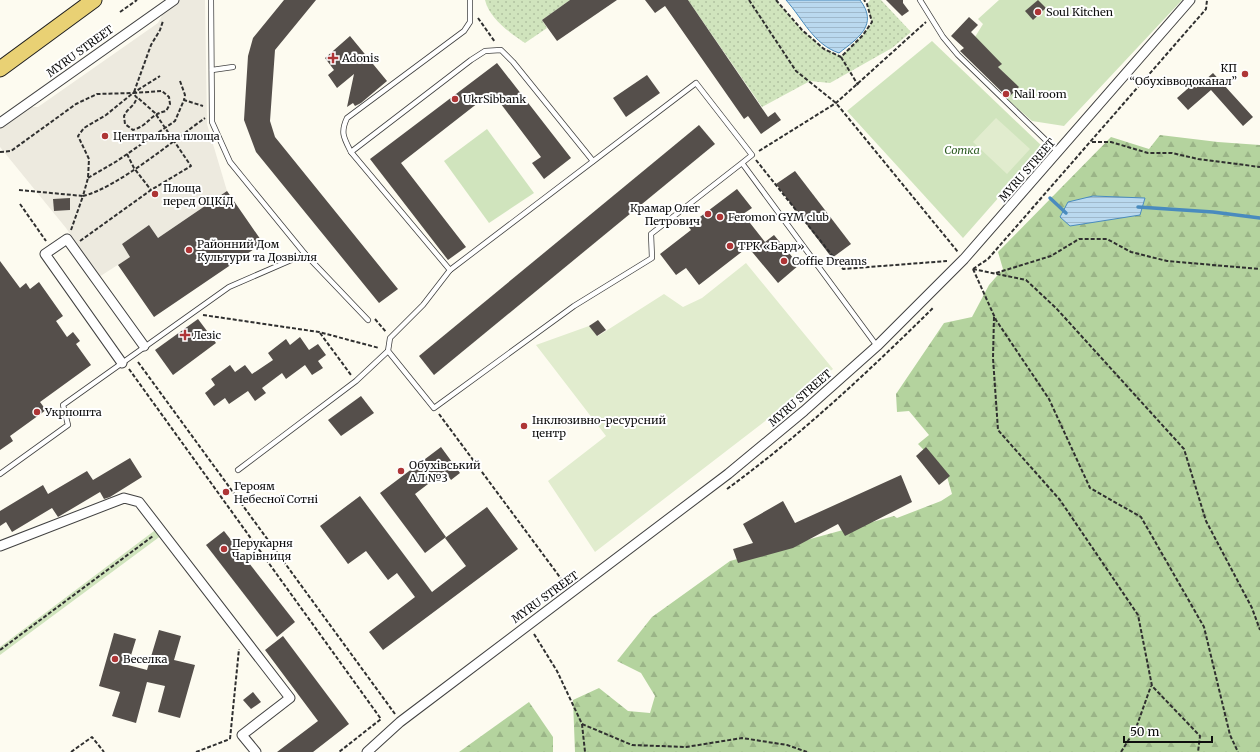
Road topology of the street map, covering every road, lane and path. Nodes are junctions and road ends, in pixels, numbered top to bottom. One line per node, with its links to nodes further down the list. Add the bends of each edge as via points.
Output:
1 (137, 0): 12 (path)
2 (211, 0): 19 (lane)
3 (470, 0): 33 (lane, via 470,22 464,31 347,118 342,128)
4 (749, 0): 25 (path, via 796,71)
5 (776, 0): 16 (path, via 802,30 824,49)
6 (864, 0): 16 (path, via 872,22 863,36)
7 (920, 0): 13 (lane)
8 (1190, 0): 34 (street, MYRU STREET)
9 (1207, 0): 31 (path, via 1206,9)
10 (92, 1): 18 (main road)
11 (171, 2): 23 (path); 28 (street, MYRU STREET)
12 (120, 12)
13 (931, 17): 22 (path); 34 (lane, via 958,56)
14 (479, 19): 15 (path)
15 (501, 50): 33 (lane, via 485,51 471,60); 37 (lane)
16 (841, 56): 22 (path)
17 (233, 67): 19 (lane)
18 (0, 69)
19 (212, 70): 26 (lane)
20 (160, 76): 23 (path)
21 (180, 81): 24 (path, via 185,95)
22 (858, 85): 25 (path)
23 (133, 93): 27 (path); 27 (path, via 162,91 169,96 170,104 166,111); 27 (path, via 137,98 124,116 125,124 133,130 143,127); 32 (path, via 97,94 76,104 11,151); 41 (path, via 106,115 84,128 78,136 89,159)
24 (184, 100): 26 (path); 29 (path, via 175,121)
25 (836, 104): 36 (path); 49 (path)
26 (212, 108): 30 (path, via 206,117); 48 (lane, via 212,122 230,162)
27 (154, 113): 29 (path)
28 (0, 123)
29 (165, 128): 30 (path); 35 (path)
30 (174, 140): 40 (path); 43 (path, via 191,166)
31 (1091, 142): 39 (path, via 1111,142 1148,153 1172,153); 50 (path, via 988,259)
32 (0, 152)
33 (351, 152): 52 (lane)
34 (1058, 152): 49 (street, MYRU STREET)
35 (127, 154): 40 (path); 41 (path)
36 (752, 155): 37 (lane, via 696,83); 38 (lane); 49 (path, via 842,269)
37 (592, 160): 52 (lane)
38 (742, 163): 61 (lane); 66 (lane, via 652,234 652,258 574,306)
39 (1260, 167)
40 (134, 168): 43 (path); 44 (path, via 96,193)
41 (88, 178): 44 (path)
42 (19, 190): 44 (path)
43 (151, 190): 46 (path)
44 (83, 196): 46 (path)
45 (20, 204): 47 (path)
46 (70, 243): 47 (street); 60 (street)
47 (52, 250): 64 (street, via 45,254)
48 (305, 254): 54 (lane, via 229,287); 57 (lane)
49 (964, 259): 61 (street, MYRU STREET)
50 (973, 269): 53 (path); 55 (path)
51 (1260, 269): 53 (path, via 1166,261 1131,252 1107,239 1079,239 1052,256)
52 (450, 270): 62 (lane, via 423,305 390,338)
53 (995, 274): 73 (path, via 1026,280 1056,308 1184,449 1206,521 1252,608)
54 (192, 314): 59 (path); 60 (lane)
55 (994, 315): 76 (path, via 993,358 998,430 1060,500 1138,616); 91 (path, via 1048,399 1090,488 1141,517 1204,627 1230,735)
56 (375, 318): 58 (path)
57 (368, 320)
58 (380, 324)
59 (320, 332): 62 (path); 65 (path)
60 (144, 346): 63 (lane)
61 (877, 346): 71 (street, MYRU STREET, via 728,474)
62 (388, 351): 65 (lane); 66 (lane)
63 (133, 354): 64 (lane); 77 (path)
64 (123, 362): 68 (lane, via 63,405 68,425); 85 (path, via 382,719)
65 (356, 381): 67 (lane)
66 (434, 408): 71 (path)
67 (238, 470)
68 (0, 474)
69 (161, 530): 70 (street, via 140,502 124,498); 74 (street); 75 (path)
70 (0, 546)
71 (572, 593): 72 (street, MYRU STREET)
72 (527, 624): 77 (street, MYRU STREET); 78 (path, via 557,671)
73 (1260, 630)
74 (241, 634): 79 (street, via 290,698); 80 (path)
75 (0, 650)
76 (1152, 686): 89 (path, via 1136,728); 90 (path, via 1200,736)
77 (400, 722): 86 (street, MYRU STREET)
78 (582, 724): 87 (path); 88 (path, via 632,745 686,747 742,738 787,745)
79 (242, 735): 80 (path); 84 (street)
80 (230, 739): 83 (path)
81 (71, 752): 82 (path, via 92,737)
82 (104, 752)
83 (196, 752)
84 (256, 752)
85 (339, 752)
86 (367, 752)
87 (586, 752)
88 (807, 752)
89 (1121, 752)
90 (1198, 752)
91 (1238, 752)

